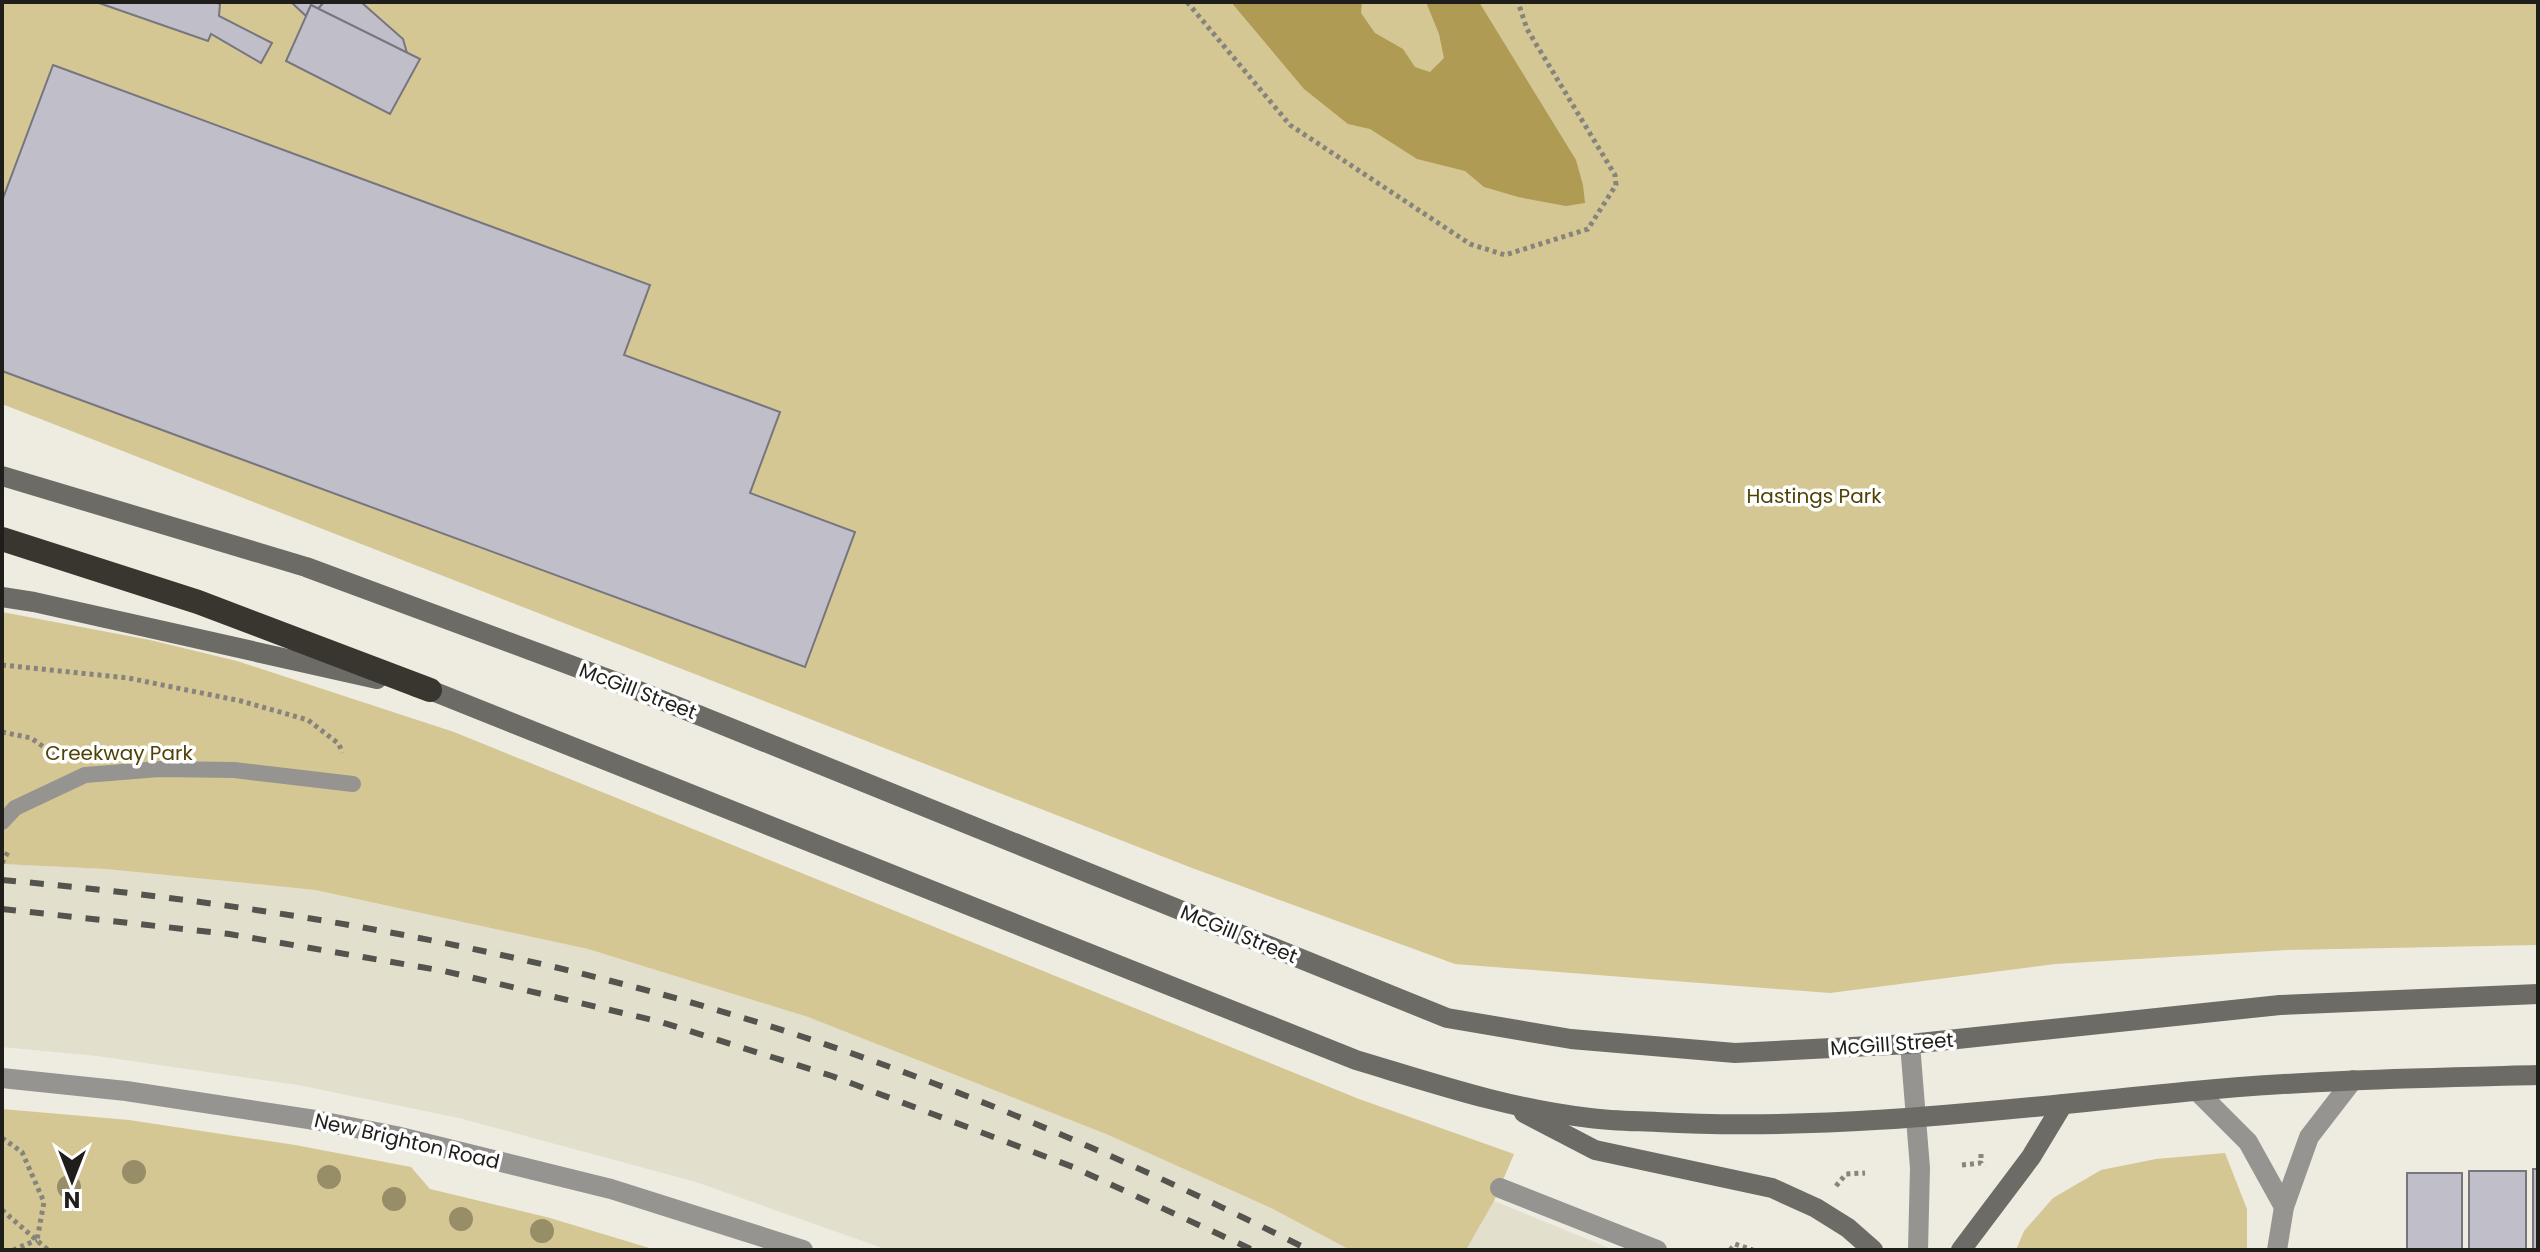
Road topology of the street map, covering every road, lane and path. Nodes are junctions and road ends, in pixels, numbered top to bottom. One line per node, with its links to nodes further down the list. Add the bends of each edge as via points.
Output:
1 (1187, 2): 2 (path, via 1290,125 1470,244 1505,255 1588,229 1616,185 1615,175 1527,29)
2 (1518, 2)
3 (2, 476): 11 (main road, McGill Street, via 306,567 624,685 1447,1018 1571,1039 1735,1053)
4 (2, 539): 7 (highway, via 198,602)
5 (2, 597): 7 (main road)
6 (2, 665): 8 (path, via 128,678 308,720 339,744)
7 (430, 690): 17 (main road, via 1356,1060)
8 (353, 784): 9 (lane, via 234,770 85,775 15,808)
9 (2, 822)
10 (2538, 994): 11 (main road, McGill Street, via 2280,1005)
11 (1910, 1044): 18 (street)
12 (2538, 1075): 14 (main road)
13 (2, 1078): 32 (street, New Brighton Road, via 126,1091 396,1136 611,1189)
14 (2353, 1080): 15 (main road); 27 (street, via 2309,1137)
15 (2197, 1091): 16 (main road); 27 (street, via 2248,1142)
16 (2063, 1104): 18 (main road); 38 (main road, via 2031,1157)
17 (1509, 1106): 18 (main road, via 1691,1124); 36 (main road, via 1595,1150 1772,1188 1827,1215)
18 (1916, 1118): 37 (street)
19 (2, 1138): 29 (path, via 22,1152 44,1202)
20 (1981, 1154): 21 (path)
21 (1981, 1163): 22 (path); 23 (path)
22 (1962, 1165)
23 (1989, 1168)
24 (1865, 1173): 26 (path, via 1846,1174)
25 (1500, 1188): 33 (street)
26 (1831, 1192)
27 (2284, 1207): 39 (street)
28 (2, 1210): 29 (path)
29 (37, 1240): 30 (path); 31 (path)
30 (13, 1250)
31 (48, 1250)
32 (803, 1250)
33 (1657, 1250)
34 (1730, 1250): 35 (path, via 1735,1244)
35 (1753, 1250)
36 (1873, 1250)
37 (1918, 1250)
38 (1961, 1250)
39 (2277, 1250)

